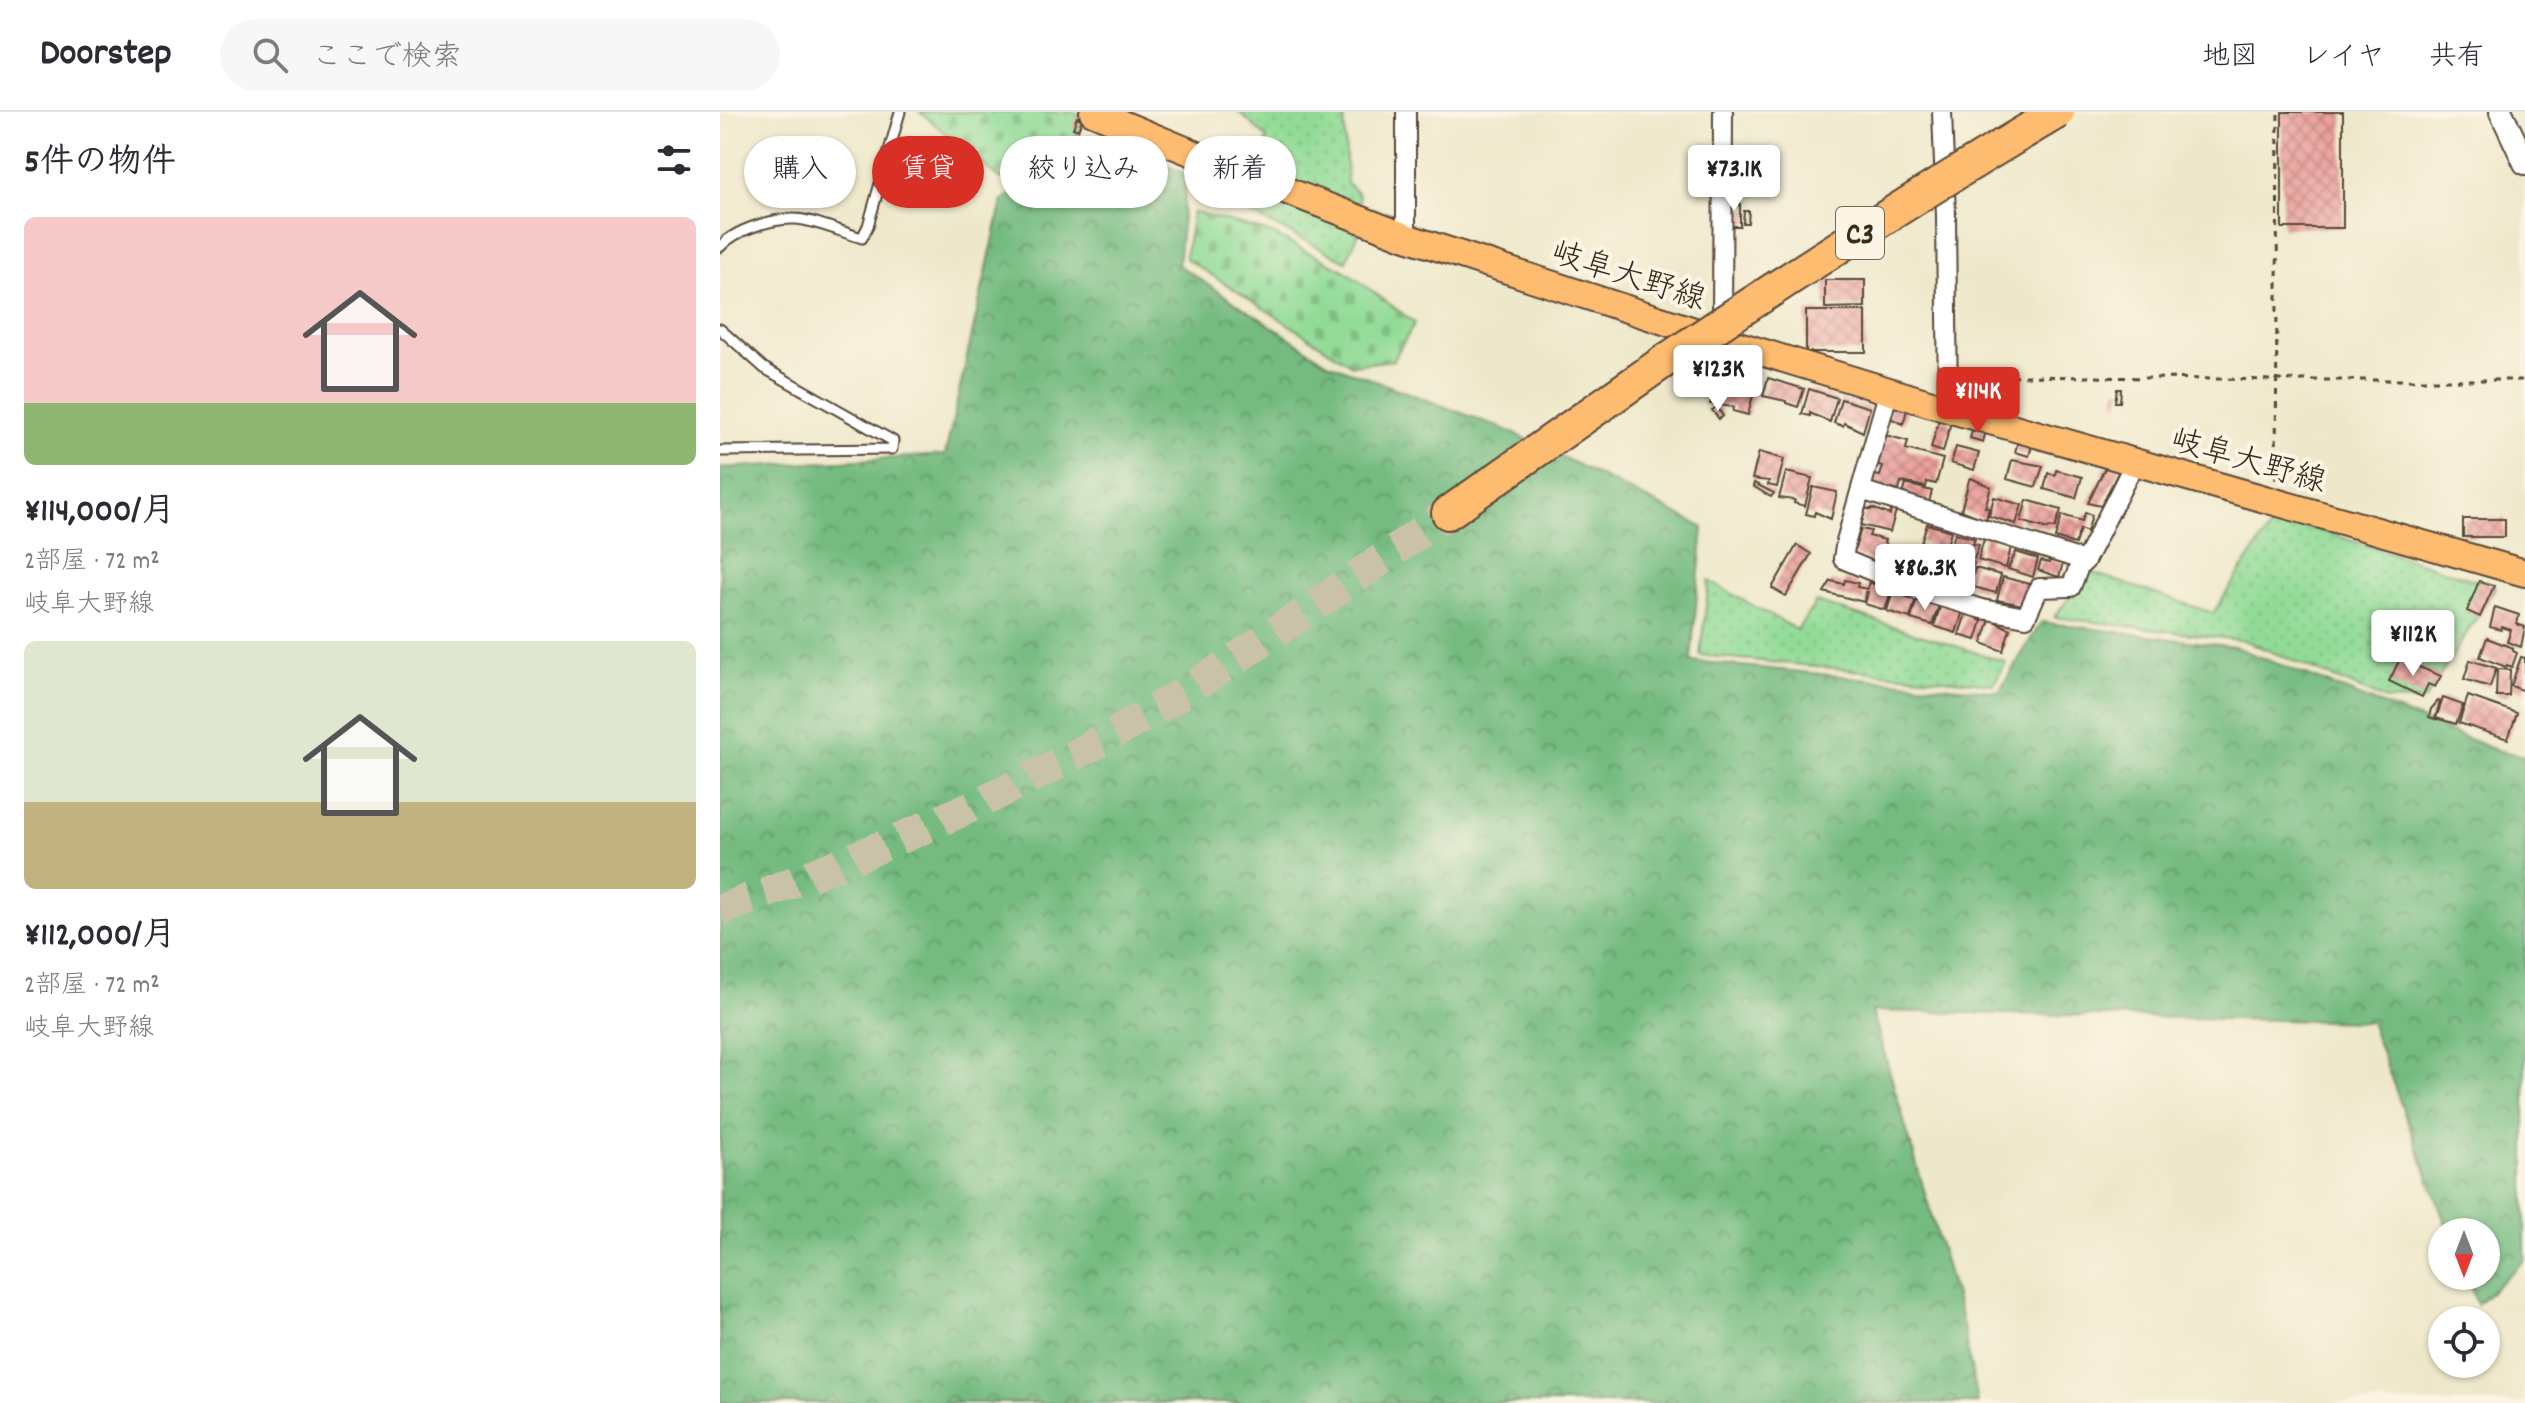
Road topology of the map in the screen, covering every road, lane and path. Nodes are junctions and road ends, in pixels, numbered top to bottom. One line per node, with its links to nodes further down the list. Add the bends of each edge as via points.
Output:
1 (900, 112): 11 (lane, via 862,238 796,219 760,224)
2 (1093, 112): 10 (main road, 岐阜大野線)
3 (1406, 112): 10 (street)
4 (1723, 112): 13 (street)
5 (1942, 112): 14 (street)
6 (2058, 112): 23 (highway, C3, bridge, via 1666,360)
7 (2278, 112): 15 (path)
8 (2501, 112): 9 (street)
9 (2525, 163)
10 (1406, 237): 13 (main road, 岐阜大野線)
11 (720, 247)
12 (720, 329): 19 (lane, via 764,368 893,441 892,449)
13 (1722, 340): 17 (main road, 岐阜大野線)
14 (1949, 375): 15 (path); 18 (street)
15 (2277, 380): 16 (path); 22 (path)
16 (2525, 380)
17 (1889, 390): 18 (main road, 岐阜大野線); 21 (street)
18 (1948, 409): 20 (main road, 岐阜大野線)
19 (720, 451)
20 (2135, 462): 22 (main road, 岐阜大野線); 24 (street)
21 (1861, 490): 24 (street); 24 (street, via 1843,559 1917,590 2026,617 2039,588 2071,587)
22 (2276, 502): 25 (main road, 岐阜大野線)
23 (1448, 513)
24 (2085, 561)
25 (2525, 573)

